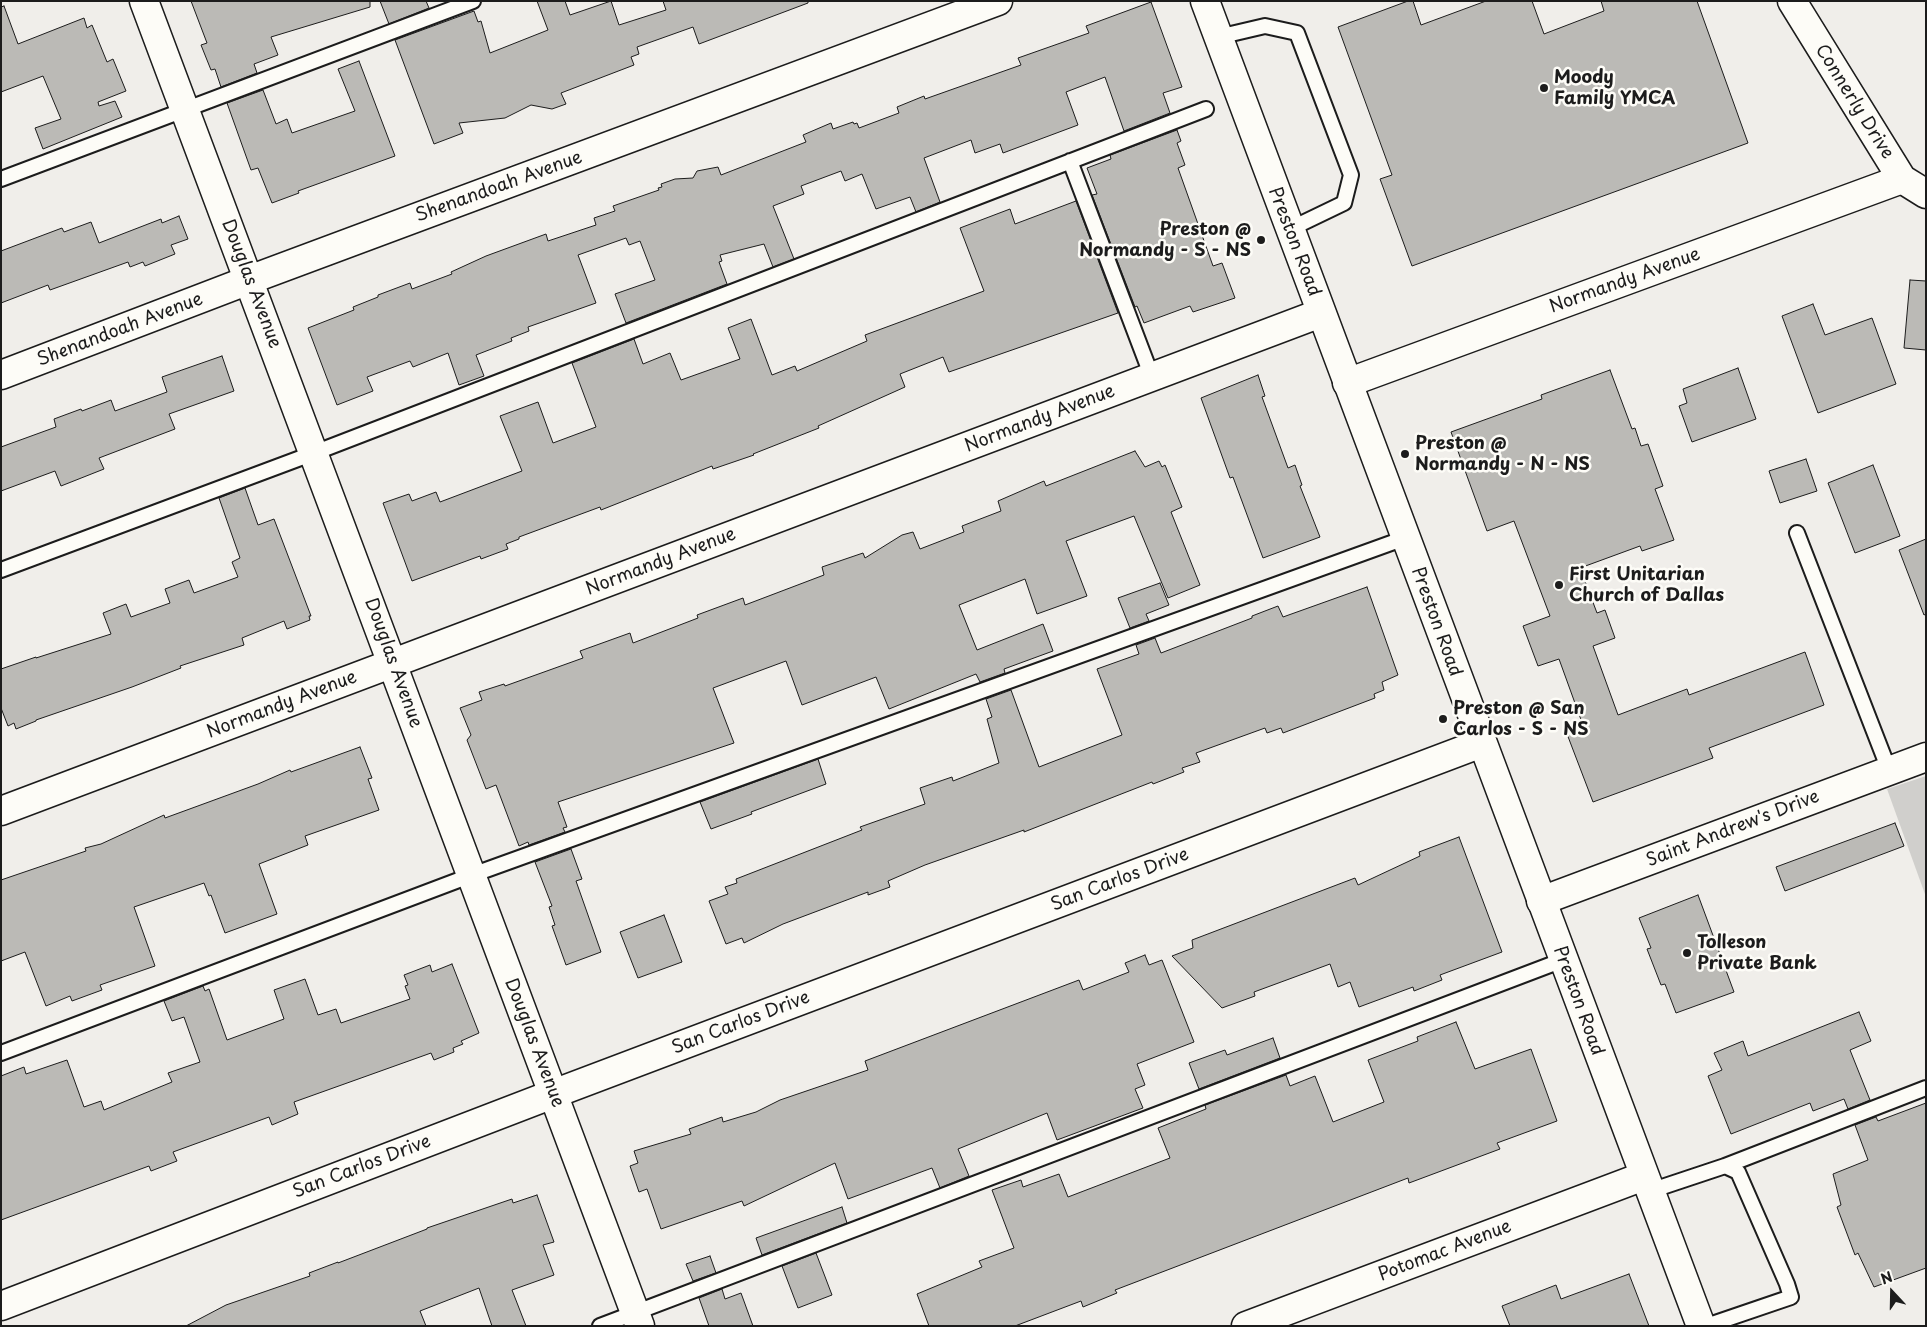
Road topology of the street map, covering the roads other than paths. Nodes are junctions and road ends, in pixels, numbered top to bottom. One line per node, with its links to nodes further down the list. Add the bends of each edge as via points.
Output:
1 (144, 1): 7 (street, Douglas Avenue)
2 (473, 1): 7 (lane)
3 (998, 1): 14 (street, Shenandoah Avenue)
4 (1204, 1): 6 (street, Preston Road)
5 (1792, 1): 11 (street, Connerly Drive)
6 (1218, 37): 13 (street, Preston Road); 13 (lane, via 1265,26 1297,33 1351,175 1344,203)
7 (185, 108): 10 (lane); 14 (street, Douglas Avenue)
8 (1206, 109): 9 (lane)
9 (1070, 161): 17 (lane); 19 (lane)
10 (1, 179)
11 (1902, 179): 12 (street, Connerly Drive); 18 (street, Normandy Avenue)
12 (1926, 194)
13 (1290, 229): 15 (street, Preston Road)
14 (249, 280): 16 (street, Shenandoah Avenue); 19 (street, Douglas Avenue)
15 (1321, 313): 17 (street, Normandy Avenue); 18 (street, Preston Road)
16 (1, 375)
17 (1152, 377): 23 (street, Normandy Avenue)
18 (1347, 383): 21 (street, Preston Road)
19 (314, 453): 22 (lane); 23 (street, Douglas Avenue)
20 (1797, 533): 26 (lane)
21 (1405, 538): 24 (street, Preston Road); 28 (lane)
22 (1, 570)
23 (393, 663): 27 (street, Normandy Avenue); 28 (street, Douglas Avenue)
24 (1482, 743): 29 (street, Preston Road); 33 (street, San Carlos Drive)
25 (1926, 757): 26 (street, Saint Andrew's Drive)
26 (1889, 770): 29 (street, Saint Andrew's Drive)
27 (1, 811)
28 (472, 875): 31 (lane); 33 (street, Douglas Avenue)
29 (1541, 901): 30 (street, Preston Road)
30 (1562, 960): 35 (street, Preston Road); 37 (lane)
31 (1, 1053)
32 (1926, 1088): 34 (lane)
33 (553, 1094): 36 (street, San Carlos Drive); 37 (street, Douglas Avenue)
34 (1725, 1166): 35 (lane); 41 (lane, via 1738,1172 1791,1297)
35 (1647, 1184): 39 (street, Potomac Avenue); 40 (street, Preston Road)
36 (1, 1306)
37 (638, 1319): 38 (lane)
38 (600, 1326)
39 (1246, 1326)
40 (1700, 1326)
41 (1706, 1326)

